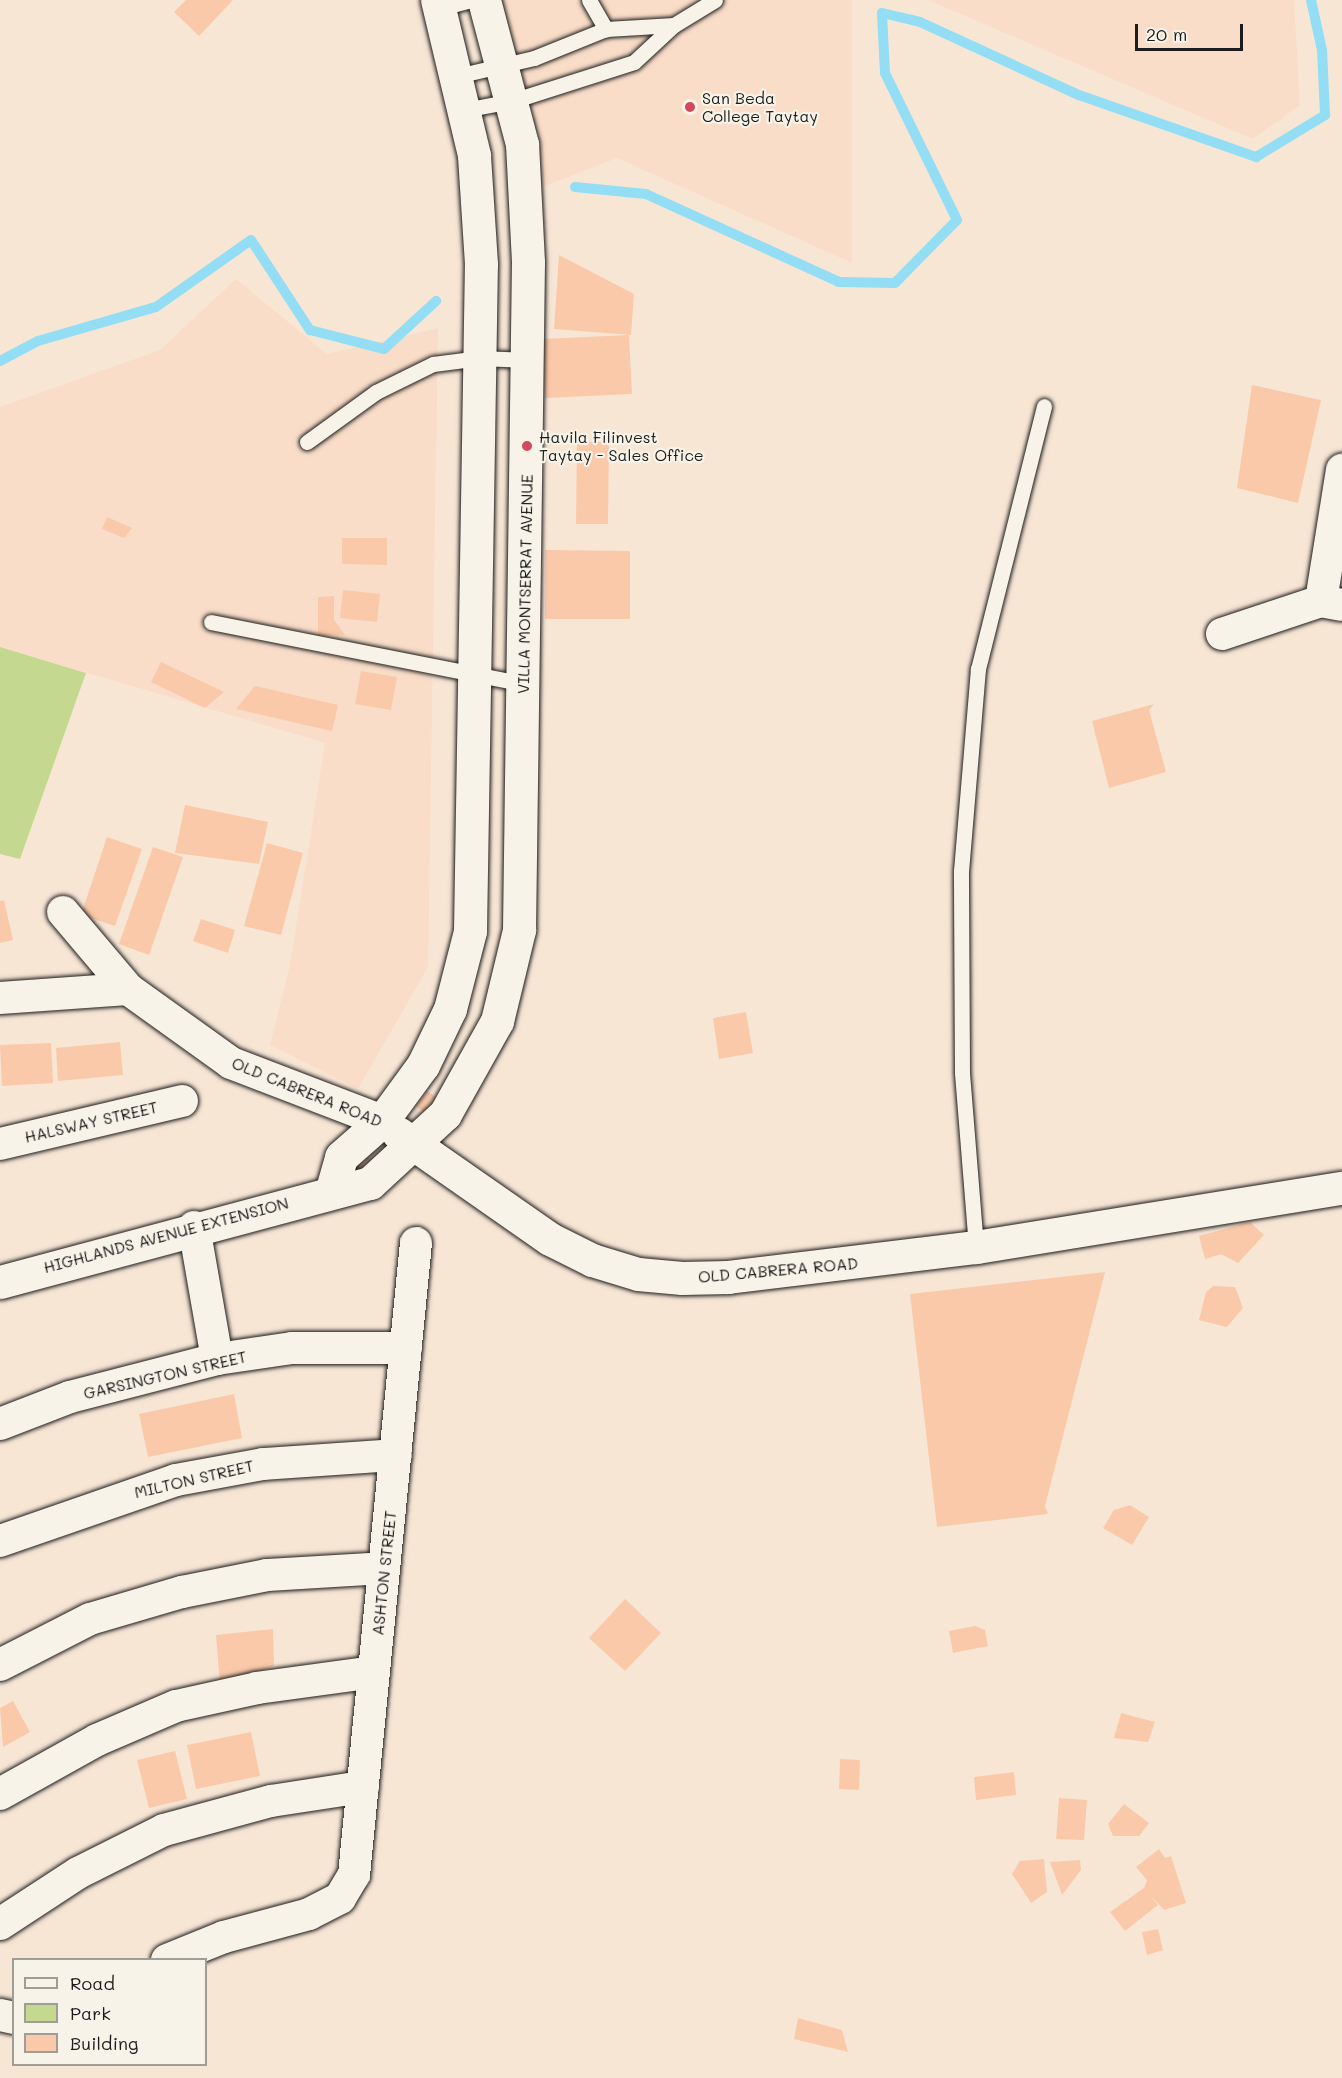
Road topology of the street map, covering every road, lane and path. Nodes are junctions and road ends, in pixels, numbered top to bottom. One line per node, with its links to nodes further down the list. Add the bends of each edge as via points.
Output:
1 (484, 0): 7 (street, VILLA MONTSERRAT AVENUE)
2 (589, 0): 6 (lane)
3 (715, 0): 5 (lane)
4 (449, 3): 8 (street)
5 (674, 25): 6 (lane); 9 (lane, via 634,62)
6 (606, 29): 7 (lane)
7 (503, 64): 8 (lane); 9 (street, VILLA MONTSERRAT AVENUE)
8 (457, 76): 10 (street)
9 (512, 101): 10 (lane); 12 (street, VILLA MONTSERRAT AVENUE, via 522,144)
10 (464, 110): 11 (street, via 474,154 481,264)
11 (480, 358): 12 (lane); 14 (lane, via 424,368 376,392); 19 (street)
12 (528, 360): 20 (street, VILLA MONTSERRAT AVENUE)
13 (1044, 406): 32 (lane, via 978,669 961,871 962,1073)
14 (307, 442)
15 (1342, 471): 16 (street)
16 (1331, 603): 18 (street)
17 (211, 622): 19 (lane)
18 (1222, 634)
19 (475, 678): 20 (lane); 25 (street, via 470,931 450,1009 423,1065)
20 (524, 684): 27 (street, VILLA MONTSERRAT AVENUE, via 519,930 497,1021 460,1091)
21 (63, 912): 22 (street, OLD CABRERA ROAD)
22 (128, 989): 23 (street); 25 (street, OLD CABRERA ROAD, via 231,1063)
23 (0, 998)
24 (182, 1101): 26 (street, HALSWAY STREET)
25 (382, 1121): 27 (street, OLD CABRERA ROAD); 29 (street, via 341,1157)
26 (0, 1144)
27 (416, 1145): 29 (street, HIGHLANDS AVENUE EXTENSION, via 370,1183); 32 (street, OLD CABRERA ROAD, via 550,1239 592,1260 638,1274 728,1277)
28 (1342, 1188): 32 (street, OLD CABRERA ROAD)
29 (332, 1189): 30 (street, HIGHLANDS AVENUE EXTENSION)
30 (194, 1227): 33 (street, HIGHLANDS AVENUE EXTENSION); 35 (street)
31 (416, 1243): 34 (street, ASHTON STREET)
32 (976, 1247)
33 (0, 1282)
34 (406, 1348): 35 (street, GARSINGTON STREET, via 292,1348); 37 (street, ASHTON STREET)
35 (217, 1359): 36 (street, GARSINGTON STREET, via 70,1397)
36 (0, 1424)
37 (396, 1455): 38 (street, MILTON STREET, via 263,1464 176,1480); 39 (street, ASHTON STREET)
38 (0, 1541)
39 (384, 1568): 40 (street, via 267,1575 182,1592 90,1620); 41 (street, ASHTON STREET)
40 (0, 1665)
41 (374, 1672): 42 (street, ASHTON STREET); 43 (street, via 257,1688 176,1706 98,1740)
42 (363, 1787): 44 (street, via 271,1800 164,1830 78,1873); 45 (street, ASHTON STREET, via 354,1875 340,1898 309,1914 224,1936)
43 (0, 1794)
44 (0, 1924)
45 (169, 1958)

